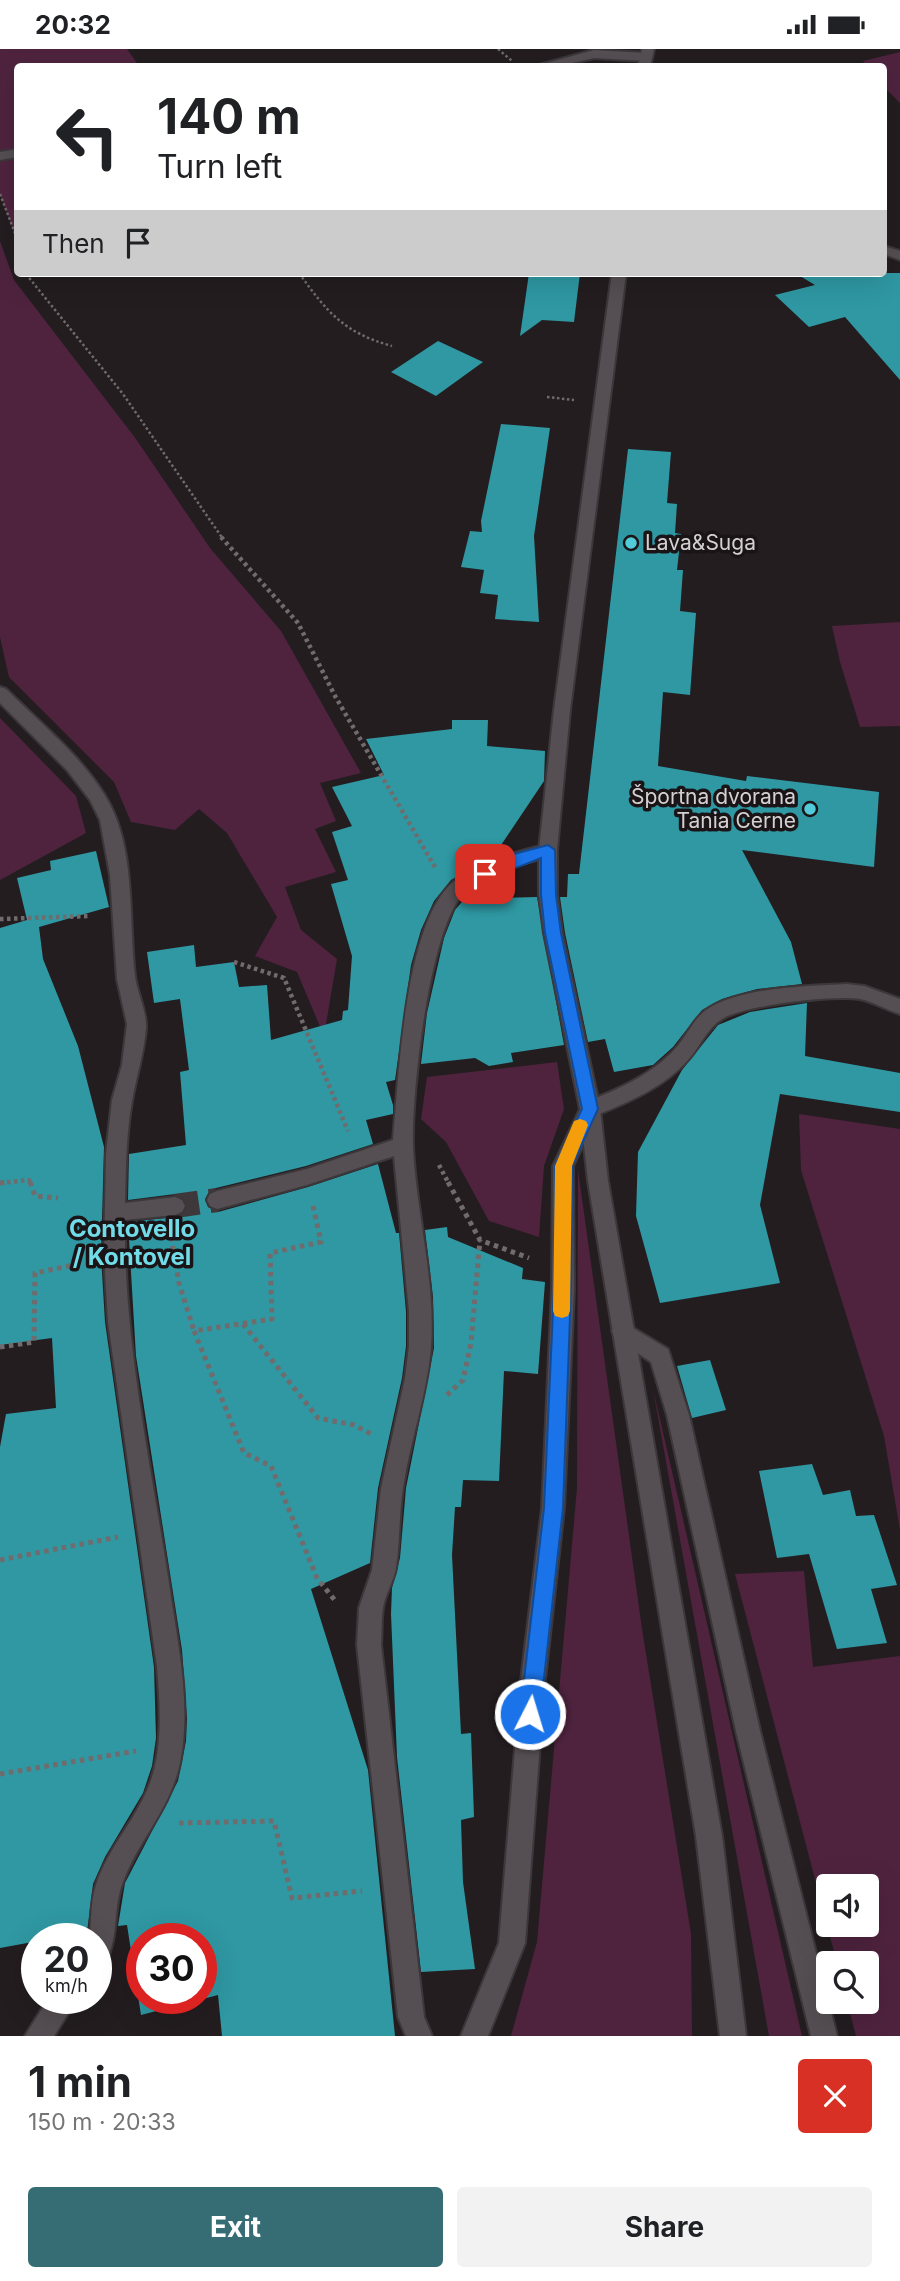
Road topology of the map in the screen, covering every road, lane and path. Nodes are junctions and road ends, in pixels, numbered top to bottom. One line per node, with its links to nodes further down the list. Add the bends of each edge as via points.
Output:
1 (498, 49): 3 (path)
2 (646, 58): 4 (street, via 594,54)
3 (514, 63)
4 (555, 63)
5 (0, 194): 6 (path)
6 (14, 231)
7 (29, 277): 13 (path, via 123,394 218,533 298,623 426,855)
8 (302, 277): 10 (path, via 345,330)
9 (618, 277): 12 (street)
10 (392, 347)
11 (0, 693): 14 (street, via 73,766 97,797 110,820)
12 (548, 850): 13 (street, via 519,858); 18 (street, via 553,933)
13 (458, 887): 19 (street, via 436,920 430,940 419,994)
14 (121, 907): 15 (path, via 89,917); 26 (street, via 126,979 137,1024 116,1154)
15 (0, 919)
16 (234, 962): 20 (path, via 284,978)
17 (900, 1007): 18 (street, via 859,992 748,1003 718,1011 669,1068 622,1097)
18 (590, 1109): 29 (street, via 563,1166); 32 (street)
19 (404, 1134): 20 (street); 27 (path, via 440,1167); 34 (street, via 420,1311 420,1346)
20 (360, 1159): 21 (street)
21 (307, 1177): 24 (street); 30 (path, via 321,1243 270,1253 272,1318)
22 (0, 1183): 23 (path, via 29,1180 35,1196)
23 (58, 1198)
24 (217, 1200)
25 (170, 1207): 26 (street); 31 (path, via 179,1283)
26 (117, 1212): 28 (street)
27 (480, 1240): 29 (path, via 524,1257); 34 (path, via 463,1380 439,1402)
28 (114, 1256): 33 (path, via 35,1272 34,1342); 36 (street)
29 (563, 1263): 47 (street, via 553,1508 532,1689 512,1943)
30 (242, 1323): 31 (path); 35 (path, via 318,1418 354,1425)
31 (194, 1331): 38 (path, via 244,1453 271,1466 317,1578)
32 (623, 1331): 48 (street, via 709,1836); 49 (street, via 660,1356 678,1415 748,1731)
33 (0, 1347)
34 (411, 1400): 35 (street)
35 (400, 1450): 38 (street, via 384,1570 371,1608)
36 (149, 1531): 37 (path); 39 (street, via 169,1667)
37 (0, 1560)
38 (369, 1645): 42 (street)
39 (171, 1745): 40 (path); 41 (street, via 168,1769)
40 (0, 1775)
41 (141, 1824): 42 (path, via 274,1821 292,1898); 43 (street, via 119,1858 106,1890)
42 (397, 1888): 46 (street, via 411,2017)
43 (104, 1923)
44 (53, 2014): 45 (street)
45 (38, 2036)
46 (419, 2036)
47 (474, 2036)
48 (733, 2036)
49 (824, 2036)

